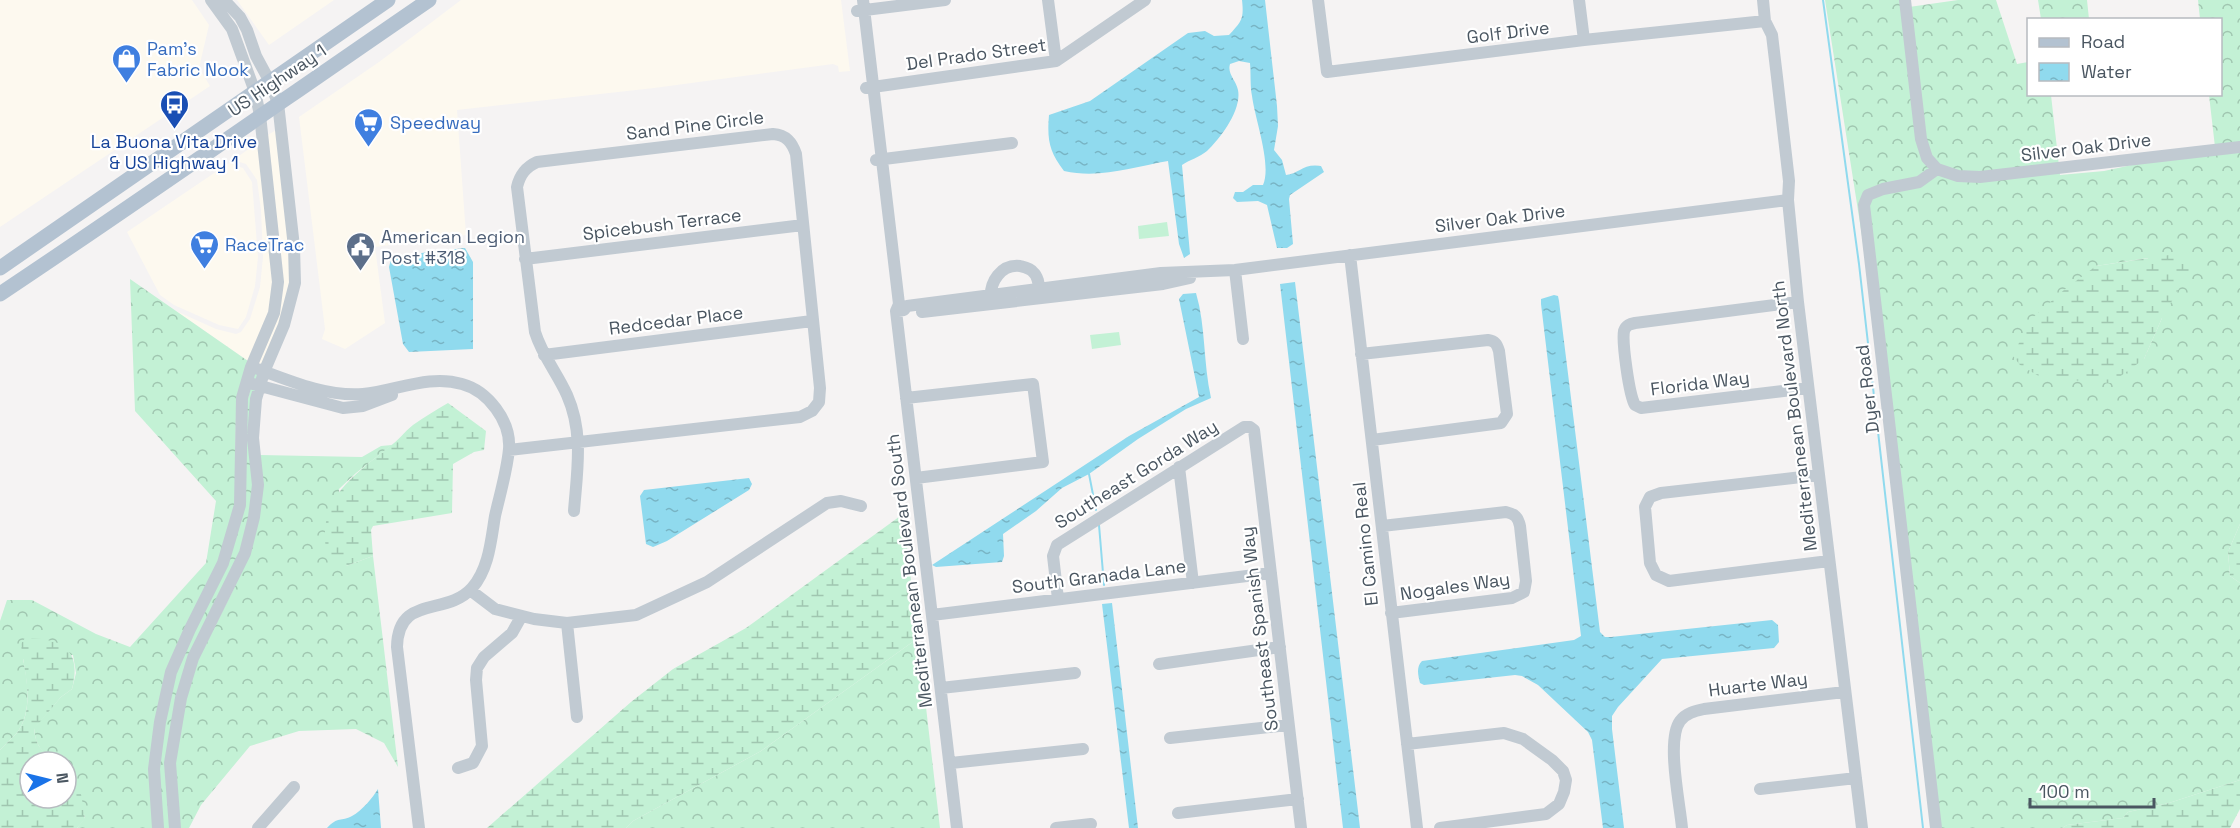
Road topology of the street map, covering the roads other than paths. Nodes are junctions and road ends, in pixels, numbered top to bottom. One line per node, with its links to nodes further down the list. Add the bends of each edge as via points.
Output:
1 (211, 0): 18 (street, via 232,29)
2 (224, 0): 16 (street, via 240,17)
3 (388, 0): 16 (main road, US Highway 1)
4 (429, 0): 19 (main road, US Highway 1)
5 (945, 0): 12 (street)
6 (1048, 0): 15 (street)
7 (1145, 0): 15 (street, Del Prado Street)
8 (1317, 0): 14 (street, Golf Drive, via 1327,72)
9 (1579, 0): 14 (street)
10 (1763, 0): 13 (street, Mediterranean Boulevard North)
11 (1905, 0): 24 (street, via 1921,139 1926,158)
12 (859, 6): 17 (street, Mediterranean Boulevard South)
13 (1766, 21): 14 (street, Golf Drive); 25 (street, Mediterranean Boulevard North, via 1772,35)
14 (1584, 40)
15 (1056, 61): 17 (street, Del Prado Street)
16 (270, 82): 18 (main road, US Highway 1); 19 (street)
17 (869, 87): 23 (street, Mediterranean Boulevard South)
18 (255, 92): 20 (street); 29 (main road, US Highway 1)
19 (278, 103): 20 (main road, US Highway 1); 41 (street, via 295,283 284,325)
20 (260, 115): 32 (main road, US Highway 1); 40 (street, via 278,282 274,313)
21 (1012, 143): 23 (street)
22 (2240, 147): 24 (street, Silver Oak Drive, via 1980,177 1958,176)
23 (878, 160): 35 (street, Mediterranean Boulevard South)
24 (1937, 169): 95 (street, Dyer Road, via 1919,182 1868,195 1864,205)
25 (1788, 200): 27 (street, Silver Oak Drive); 34 (street, Mediterranean Boulevard North)
26 (803, 225): 28 (street, Spicebush Terrace); 28 (street, Sand Pine Circle, via 796,154 782,135 549,161 530,165 517,187); 36 (street, Sand Pine Circle)
27 (1350, 255): 30 (street, Silver Oak Drive); 39 (street, El Camino Real)
28 (525, 259): 38 (street, Sand Pine Circle, via 535,332)
29 (0, 268)
30 (1235, 270): 31 (street, Silver Oak Drive, via 1163,284); 37 (street)
31 (1040, 293): 33 (street, Silver Oak Drive); 33 (street, via 1033,271 1008,267 998,273)
32 (0, 294)
33 (991, 300): 35 (street, Silver Oak Drive, via 908,314)
34 (1798, 302): 45 (street, Mediterranean Boulevard North); 45 (street, Florida Way, via 1628,325 1625,346 1630,394 1641,408)
35 (900, 310): 46 (street, Mediterranean Boulevard South)
36 (812, 321): 38 (street, Redcedar Place); 49 (street, Sand Pine Circle, via 820,388 819,402 812,411 800,417)
37 (1243, 339)
38 (544, 354): 49 (street, Sand Pine Circle, via 570,403)
39 (1361, 354): 48 (street, El Camino Real); 48 (street, via 1492,341 1497,345 1507,414 1501,423)
40 (251, 367): 41 (street); 42 (street)
41 (264, 372): 43 (street, via 341,394); 44 (street)
42 (247, 382): 44 (street); 84 (street, via 240,410 240,506 223,563 171,672 159,722 154,769)
43 (420, 383): 44 (street, via 363,406 343,408); 50 (street, via 452,381 480,393 501,418)
44 (260, 386): 85 (street, via 254,438 258,485 249,535 240,563 193,658 176,718 170,763)
45 (1808, 388): 52 (street, Mediterranean Boulevard North)
46 (906, 398): 53 (street, Mediterranean Boulevard South); 53 (street, via 1033,384 1043,462)
47 (1252, 423): 51 (street, Southeast Gorda Way); 58 (street, Southeast Spanish Way)
48 (1372, 440): 56 (street, El Camino Real)
49 (579, 443): 50 (street, Sand Pine Circle); 55 (street)
50 (509, 450): 60 (street, via 487,558)
51 (1179, 467): 59 (street); 61 (street, Southeast Gorda Way, via 1057,545 1053,556)
52 (1819, 475): 57 (street, Mediterranean Boulevard North); 57 (street, via 1650,497 1644,507 1650,562 1656,575 1670,581)
53 (916, 478): 63 (street, Mediterranean Boulevard South)
54 (861, 506): 65 (street, via 841,501 827,503 707,582 636,615)
55 (574, 511)
56 (1382, 526): 62 (street, El Camino Real); 62 (street, Nogales Way, via 1513,513 1520,526 1526,581 1524,592 1512,598)
57 (1829, 561): 70 (street, Mediterranean Boulevard North)
58 (1271, 573): 59 (street, South Granada Lane); 66 (street, Southeast Spanish Way)
59 (1193, 582): 61 (street, South Granada Lane)
60 (470, 590): 64 (street, via 495,609); 87 (street, via 448,603 418,610 407,617 399,631 397,647)
61 (1058, 598): 63 (street, South Granada Lane)
62 (1391, 613): 74 (street, El Camino Real)
63 (932, 615): 69 (street, Mediterranean Boulevard South)
64 (521, 617): 65 (street); 77 (street, via 512,633 477,668 482,746 473,763)
65 (567, 623): 71 (street)
66 (1280, 647): 67 (street); 72 (street, Southeast Spanish Way)
67 (1159, 664)
68 (1074, 673): 69 (street)
69 (941, 688): 76 (street, Mediterranean Boulevard South)
70 (1844, 692): 78 (street, Mediterranean Boulevard North); 93 (street, Huarte Way, via 1704,709 1684,716 1672,744)
71 (577, 717)
72 (1288, 725): 73 (street); 81 (street, Southeast Spanish Way)
73 (1170, 738)
74 (1407, 744): 91 (street, El Camino Real); 92 (street, via 1504,733 1523,739 1563,771 1564,792 1559,804 1546,814)
75 (1083, 748): 76 (street)
76 (951, 763): 88 (street, Mediterranean Boulevard South)
77 (458, 768)
78 (1856, 778): 80 (street); 94 (street, Mediterranean Boulevard North)
79 (294, 788): 86 (street)
80 (1760, 789)
81 (1298, 799): 82 (street); 90 (street, Southeast Spanish Way)
82 (1178, 813)
83 (1091, 824): 89 (street)
84 (158, 828)
85 (175, 828)
86 (258, 828)
87 (419, 828)
88 (957, 828)
89 (1056, 828)
90 (1301, 828)
91 (1418, 828)
92 (1440, 828)
93 (1682, 828)
94 (1862, 828)
95 (1936, 828)

